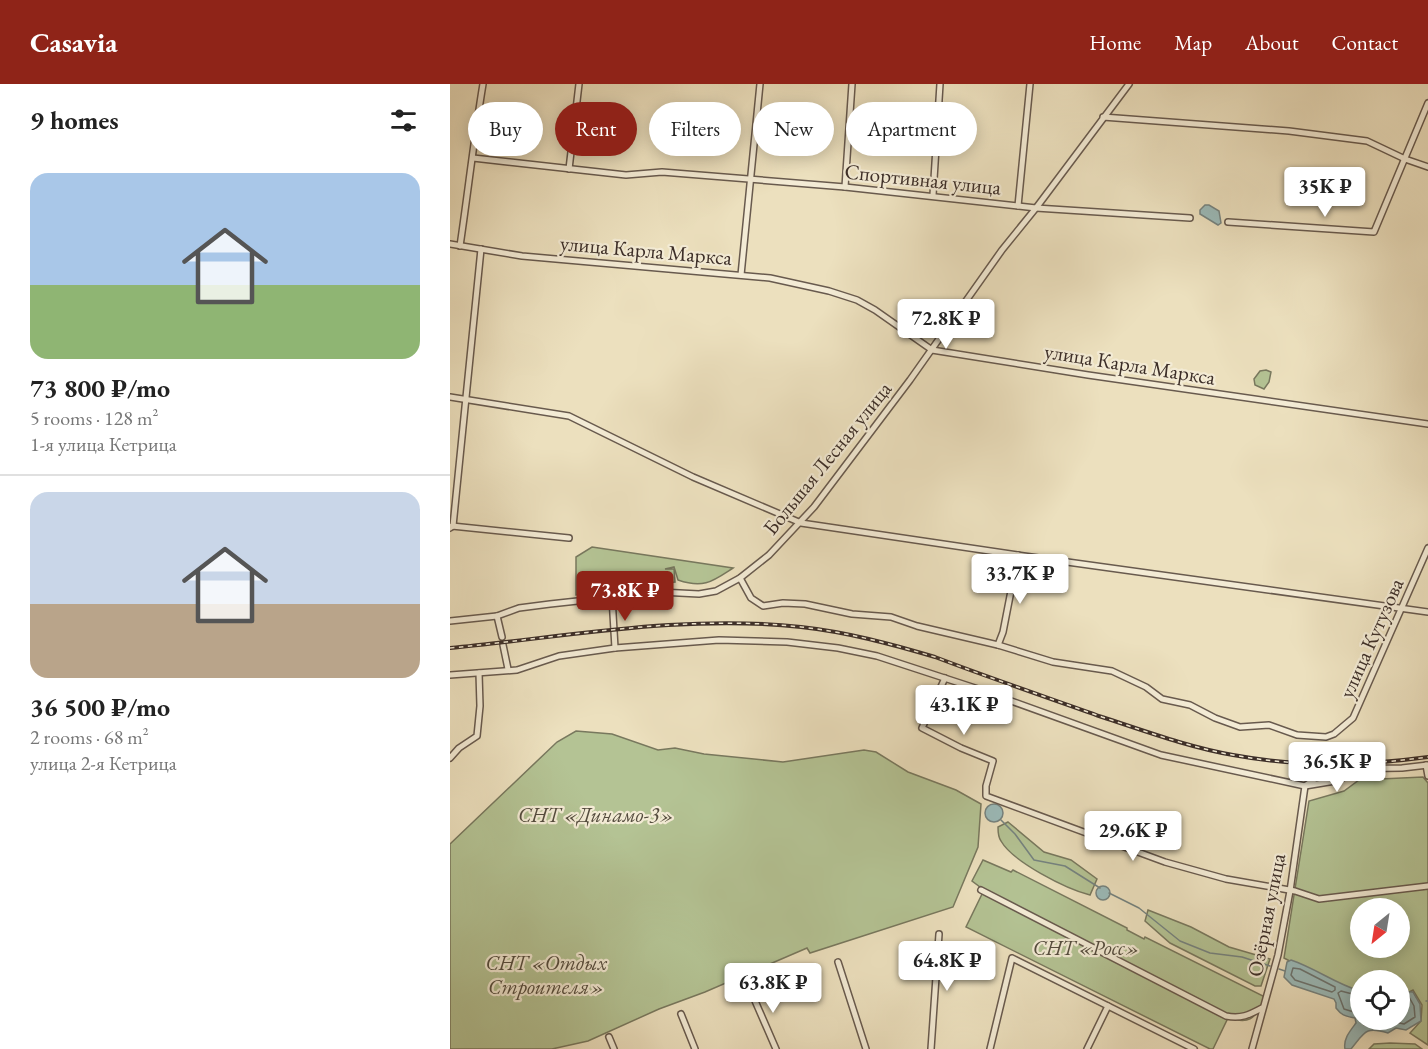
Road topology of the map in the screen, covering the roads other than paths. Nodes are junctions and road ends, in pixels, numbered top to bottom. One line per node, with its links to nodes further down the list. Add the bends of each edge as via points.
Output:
1 (483, 84): 10 (street)
2 (579, 84): 13 (street)
3 (760, 84): 14 (street)
4 (852, 84): 15 (street)
5 (940, 84): 16 (street)
6 (1030, 84): 17 (street)
7 (1129, 84): 9 (street, Большая Лесная улица)
8 (1428, 103): 11 (street)
9 (1103, 117): 11 (street, via 1366,141); 18 (street, Большая Лесная улица)
10 (473, 158): 13 (street, Спортивная улица); 22 (street)
11 (1405, 159): 12 (street); 20 (street, via 1374,232)
12 (1428, 167)
13 (569, 169): 14 (street, Спортивная улица)
14 (752, 179): 15 (street, Спортивная улица); 24 (street)
15 (845, 187): 16 (street, Спортивная улица)
16 (933, 195): 17 (street, Спортивная улица)
17 (1018, 206): 18 (street, Спортивная улица)
18 (1036, 208): 19 (street, Спортивная улица); 25 (street, Большая Лесная улица)
19 (1190, 218)
20 (1228, 222)
21 (450, 244): 22 (street, улица Карла Маркса)
22 (460, 246): 23 (street, улица Карла Маркса)
23 (481, 249): 24 (street, улица Карла Маркса, via 522,256); 27 (street)
24 (741, 274): 25 (street, улица Карла Маркса, via 800,284 857,300)
25 (932, 350): 28 (street, улица Карла Маркса); 29 (street, Большая Лесная улица)
26 (450, 397): 27 (street)
27 (467, 399): 29 (street, via 580,420 693,477); 30 (street)
28 (1428, 424)
29 (801, 522): 33 (street); 34 (street, Большая Лесная улица)
30 (451, 527): 31 (street)
31 (569, 538)
32 (1428, 548): 36 (street, улица Кутузова)
33 (1018, 555): 36 (street); 42 (street)
34 (740, 578): 35 (street, Большая Лесная улица, via 716,591 699,594 660,592); 42 (street, via 751,598 763,606 805,604 846,614 891,617)
35 (612, 597): 38 (street, Большая Лесная улица, via 519,608); 43 (street)
36 (1402, 609): 37 (street); 42 (street, улица Кутузова, via 1353,718 1334,734 1310,737 1269,725 1240,727 1190,705 1162,699 1112,671 1053,662)
37 (1428, 612)
38 (498, 616): 39 (street, Большая Лесная улица); 40 (street)
39 (450, 621)
40 (502, 637)
41 (503, 645): 44 (street)
42 (998, 645)
43 (615, 648): 44 (street); 47 (street, via 719,640 787,642 877,656)
44 (508, 669): 45 (street)
45 (479, 673): 46 (street); 48 (street, via 477,736)
46 (450, 675)
47 (945, 678): 52 (street, via 1161,755); 55 (street, via 922,728 993,761 986,796 1165,862)
48 (450, 758)
49 (1427, 765): 50 (street); 51 (street)
50 (1357, 769): 52 (street, via 1335,781); 52 (street, via 1329,772)
51 (1428, 776)
52 (1305, 786): 55 (street, Озёрная улица)
53 (1428, 886): 55 (street, via 1319,899)
54 (981, 890): 60 (street, via 1226,1016 1247,1016)
55 (1290, 891): 60 (street, Озёрная улица)
56 (939, 934): 68 (street)
57 (838, 962): 67 (street)
58 (750, 987): 66 (street)
59 (1108, 1006): 63 (street); 69 (street, via 1012,958); 70 (street)
60 (1262, 1008): 73 (street, Озёрная улица)
61 (681, 1014): 65 (street)
62 (609, 1037): 64 (street)
63 (1175, 1041): 71 (street); 72 (street)
64 (614, 1049)
65 (695, 1049)
66 (776, 1049)
67 (866, 1049)
68 (931, 1049)
69 (990, 1049)
70 (1087, 1049)
71 (1171, 1049)
72 (1194, 1049)
73 (1252, 1049)

